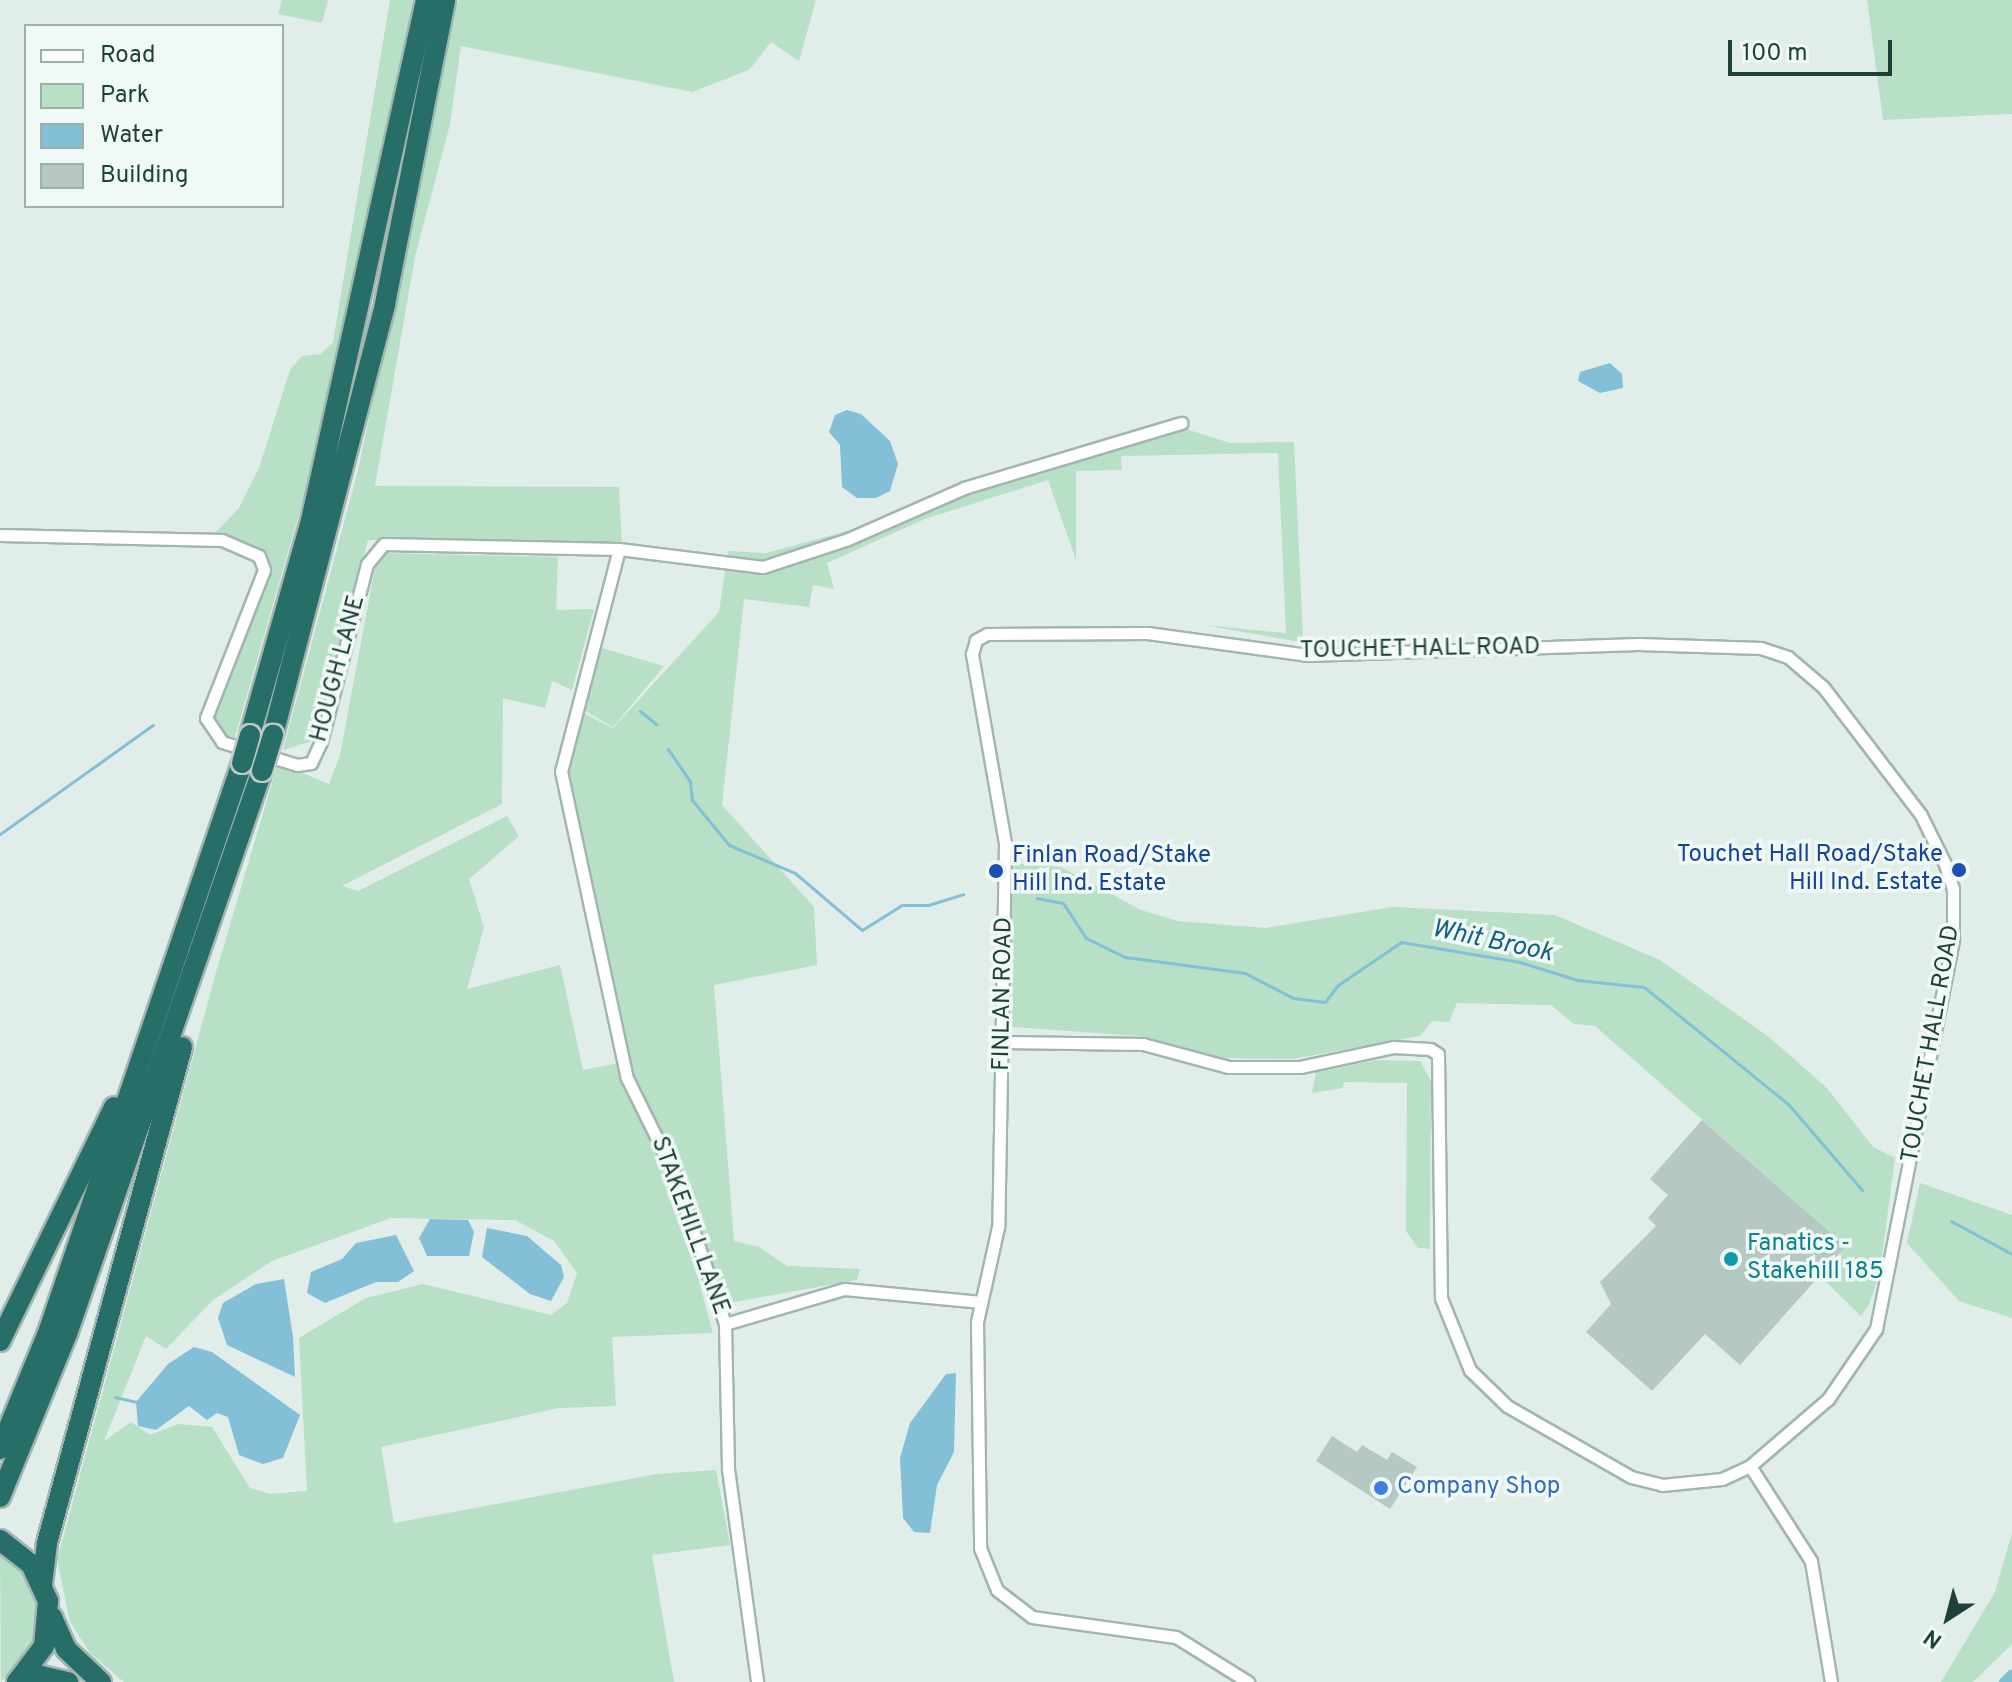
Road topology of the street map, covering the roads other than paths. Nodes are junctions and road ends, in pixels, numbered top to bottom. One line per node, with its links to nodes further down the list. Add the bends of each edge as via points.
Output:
1 (426, 0): 8 (highway, bridge, via 310,525)
2 (445, 0): 7 (highway, bridge, via 385,304)
3 (1181, 423): 5 (street, via 964,488 848,539 763,567)
4 (0, 535): 5 (street, HOUGH LANE, via 222,540 259,556 264,570 206,718 222,742 297,765 311,763 321,742 367,564 384,544)
5 (619, 549): 11 (street, STAKEHILL LANE, via 561,771 627,1078 673,1171)
6 (976, 640): 9 (street, FINLAN ROAD, via 972,654 1005,844); 14 (street, TOUCHET HALL ROAD, via 987,634 1148,633 1319,655 1738,643 1788,657 1823,687 1935,840 1953,889 1953,939 1876,1329 1828,1399)
7 (241, 840): 15 (highway, via 67,1334); 17 (highway, via 103,1335)
8 (206, 877): 12 (highway, via 79,1189); 13 (highway, via 49,1330)
9 (1004, 1042): 10 (street, FINLAN ROAD, via 998,1227); 14 (street, TOUCHET HALL ROAD, via 1143,1044 1228,1067 1300,1067 1393,1047 1438,1054 1438,1269 1449,1326 1470,1370 1507,1406 1631,1477 1662,1485 1722,1479)
10 (981, 1302): 11 (street, via 844,1289); 22 (street, FINLAN ROAD, via 978,1531 997,1590 1052,1624 1176,1637)
11 (725, 1324): 21 (street, STAKEHILL LANE, via 728,1469)
12 (0, 1341)
13 (0, 1449)
14 (1750, 1466): 23 (street, via 1811,1561)
15 (0, 1497)
16 (0, 1540): 17 (highway, via 22,1554)
17 (45, 1592): 18 (highway, via 44,1646); 20 (highway, via 63,1644)
18 (17, 1682): 19 (highway, via 41,1676)
19 (68, 1682)
20 (101, 1682)
21 (757, 1682)
22 (1248, 1682)
23 (1831, 1682)

